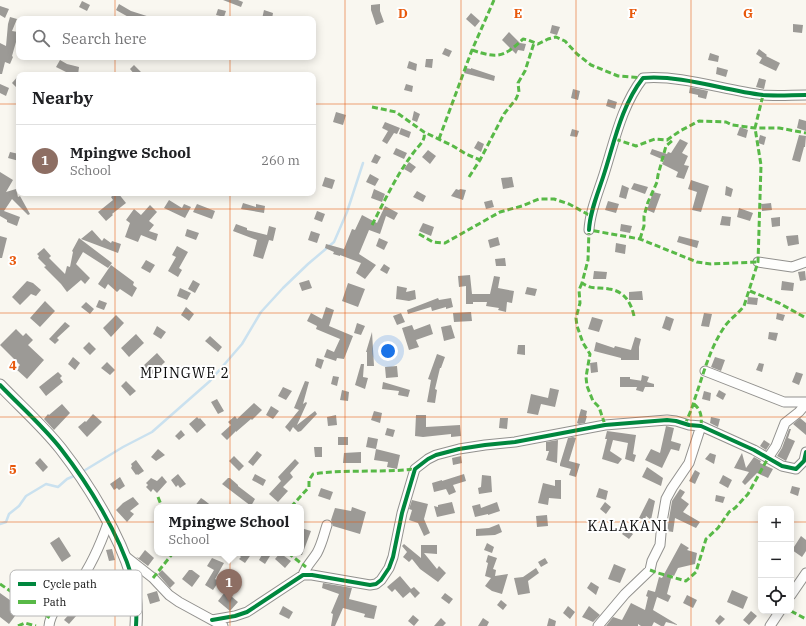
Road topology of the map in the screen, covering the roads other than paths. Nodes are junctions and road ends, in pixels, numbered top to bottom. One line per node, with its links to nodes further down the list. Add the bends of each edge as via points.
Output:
1 (806, 95): 2 (street, via 763,95 681,79 643,78 622,117 590,216)
2 (589, 230)
3 (758, 262): 4 (street, via 792,267)
4 (806, 262)
5 (705, 371): 7 (street, via 784,402)
6 (0, 385): 11 (street, via 60,448)
7 (806, 403): 10 (street, via 785,423)
8 (701, 426): 10 (street); 16 (street, via 689,426 667,420 605,425 436,455 415,469 393,557 382,580 370,586); 27 (street, via 689,463 666,499 660,546 650,570)
9 (806, 452): 10 (street, via 804,461 796,469 782,466)
10 (768, 458)
11 (108, 523): 13 (street); 14 (street)
12 (327, 525): 16 (street, via 319,548)
13 (125, 556): 15 (street); 22 (street, via 178,602)
14 (86, 570)
15 (129, 570)
16 (303, 574): 22 (street, via 247,612)
17 (805, 576): 18 (street)
18 (794, 591)
19 (778, 614): 23 (street)
20 (51, 616): 24 (street)
21 (135, 616): 25 (street)
22 (212, 620): 26 (street)
23 (772, 625)
24 (49, 626)
25 (136, 626)
26 (223, 626)
27 (598, 626)

